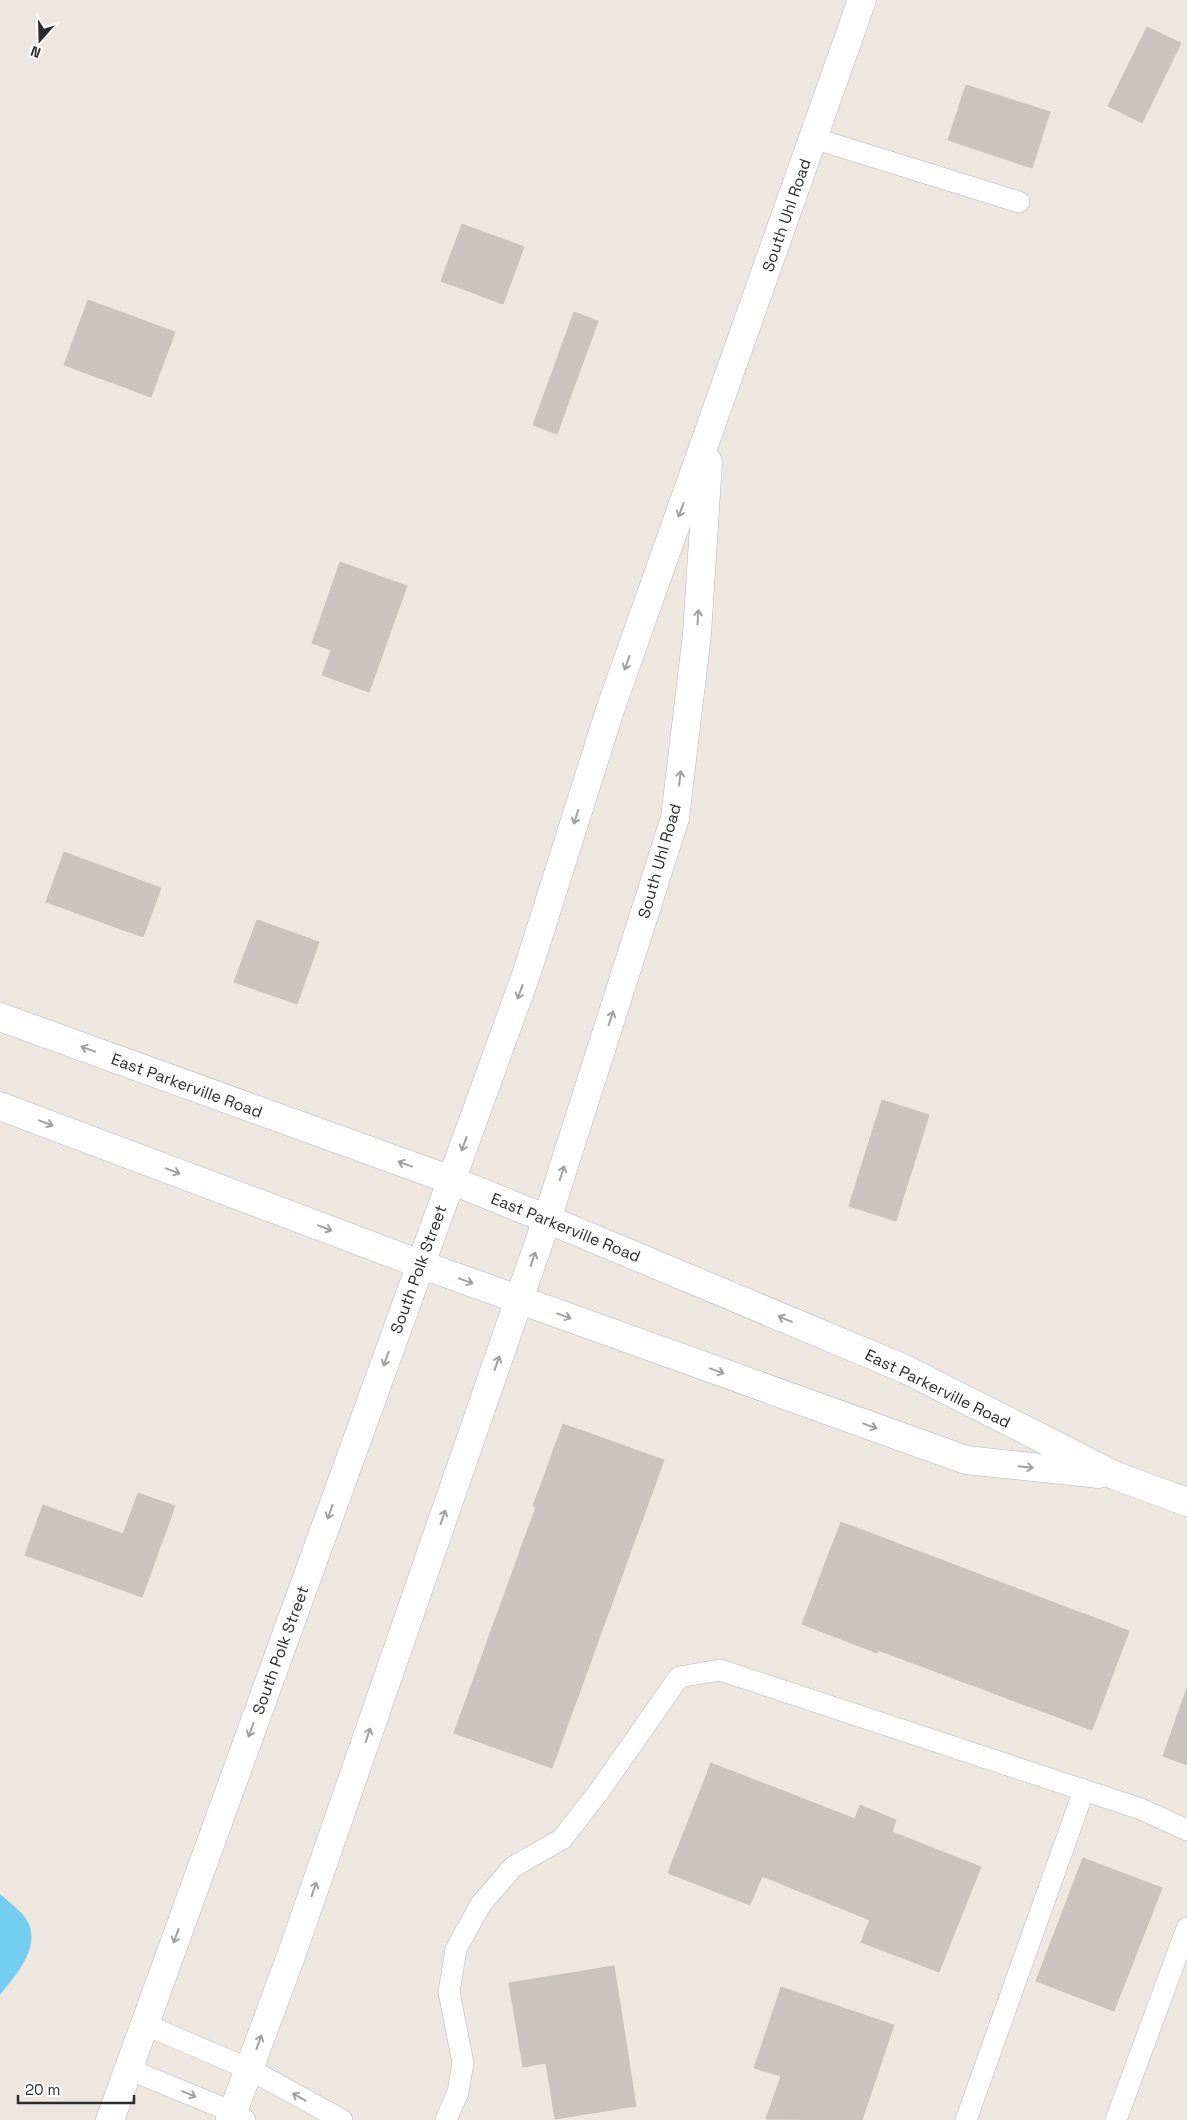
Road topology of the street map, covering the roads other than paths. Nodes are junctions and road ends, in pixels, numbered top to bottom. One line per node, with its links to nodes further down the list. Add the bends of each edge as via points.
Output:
1 (862, 0): 2 (main road, South Uhl Road)
2 (813, 138): 3 (lane); 4 (main road, South Uhl Road)
3 (1019, 202)
4 (710, 431): 7 (main road, South Uhl Road, one-way to 7, via 611,708 527,972); 8 (main road, South Uhl Road, one-way to 4, via 675,818 697,634)
5 (0, 1017): 7 (main road, East Parkerville Road, one-way to 5)
6 (0, 1106): 9 (main road, East Parkerville Road, one-way to 9)
7 (451, 1180): 8 (main road, East Parkerville Road); 9 (main road, South Polk Street)
8 (547, 1219): 10 (main road, one-way to 8); 11 (main road, East Parkerville Road, one-way to 8, via 904,1369)
9 (420, 1264): 10 (main road, East Parkerville Road, one-way to 10); 16 (main road, South Polk Street, one-way to 16)
10 (519, 1300): 11 (main road, East Parkerville Road, one-way to 11, via 966,1460); 18 (main road, one-way to 10)
11 (1116, 1476): 12 (main road, East Parkerville Road)
12 (1187, 1502)
13 (1084, 1790): 14 (lane, via 1141,1809); 22 (lane, via 720,1670 680,1677 562,1839 514,1867 481,1904 456,1949 449,1992 462,2063 458,2092); 23 (lane)
14 (1187, 1830)
15 (1187, 1928): 24 (lane)
16 (144, 2024): 17 (main road, South Polk Street); 18 (lane)
17 (128, 2069): 19 (lane, one-way to 19); 20 (main road, South Polk Street)
18 (249, 2069): 19 (main road); 21 (lane, one-way to 18)
19 (236, 2117)
20 (110, 2120)
21 (342, 2120)
22 (446, 2120)
23 (966, 2120)
24 (1116, 2120)

